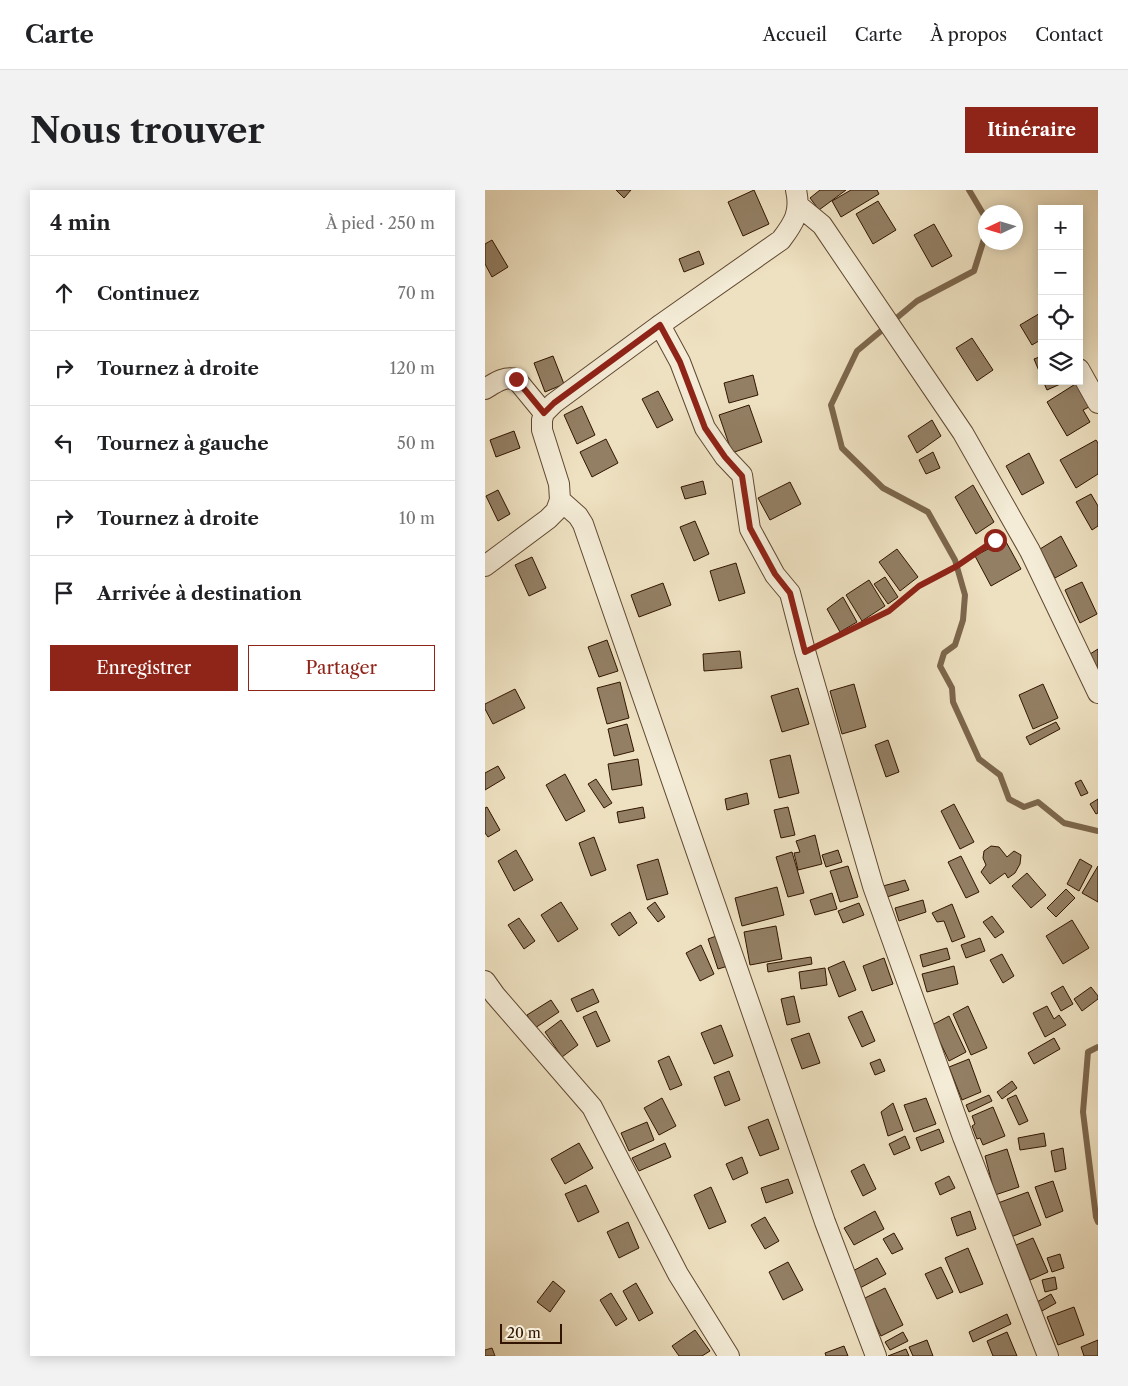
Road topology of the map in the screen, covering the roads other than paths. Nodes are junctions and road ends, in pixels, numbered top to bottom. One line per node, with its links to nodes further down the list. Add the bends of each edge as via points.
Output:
1 (797, 198): 2 (street, via 793,224 781,240); 9 (street, via 821,225 963,433 1030,551)
2 (660, 325): 6 (street); 13 (street, via 680,362 705,428 742,476 750,528 775,574 790,593 873,886 963,1137)
3 (1083, 376): 5 (street)
4 (485, 389): 6 (street, via 501,379 516,379)
5 (1098, 403)
6 (544, 413): 7 (street, via 542,430 559,484)
7 (560, 500): 8 (street, via 556,511 547,519); 12 (street, via 583,524 819,1204)
8 (485, 566)
9 (1098, 693)
10 (485, 981): 11 (street, via 592,1107 678,1274)
11 (729, 1356)
12 (876, 1356)
13 (1049, 1356)

